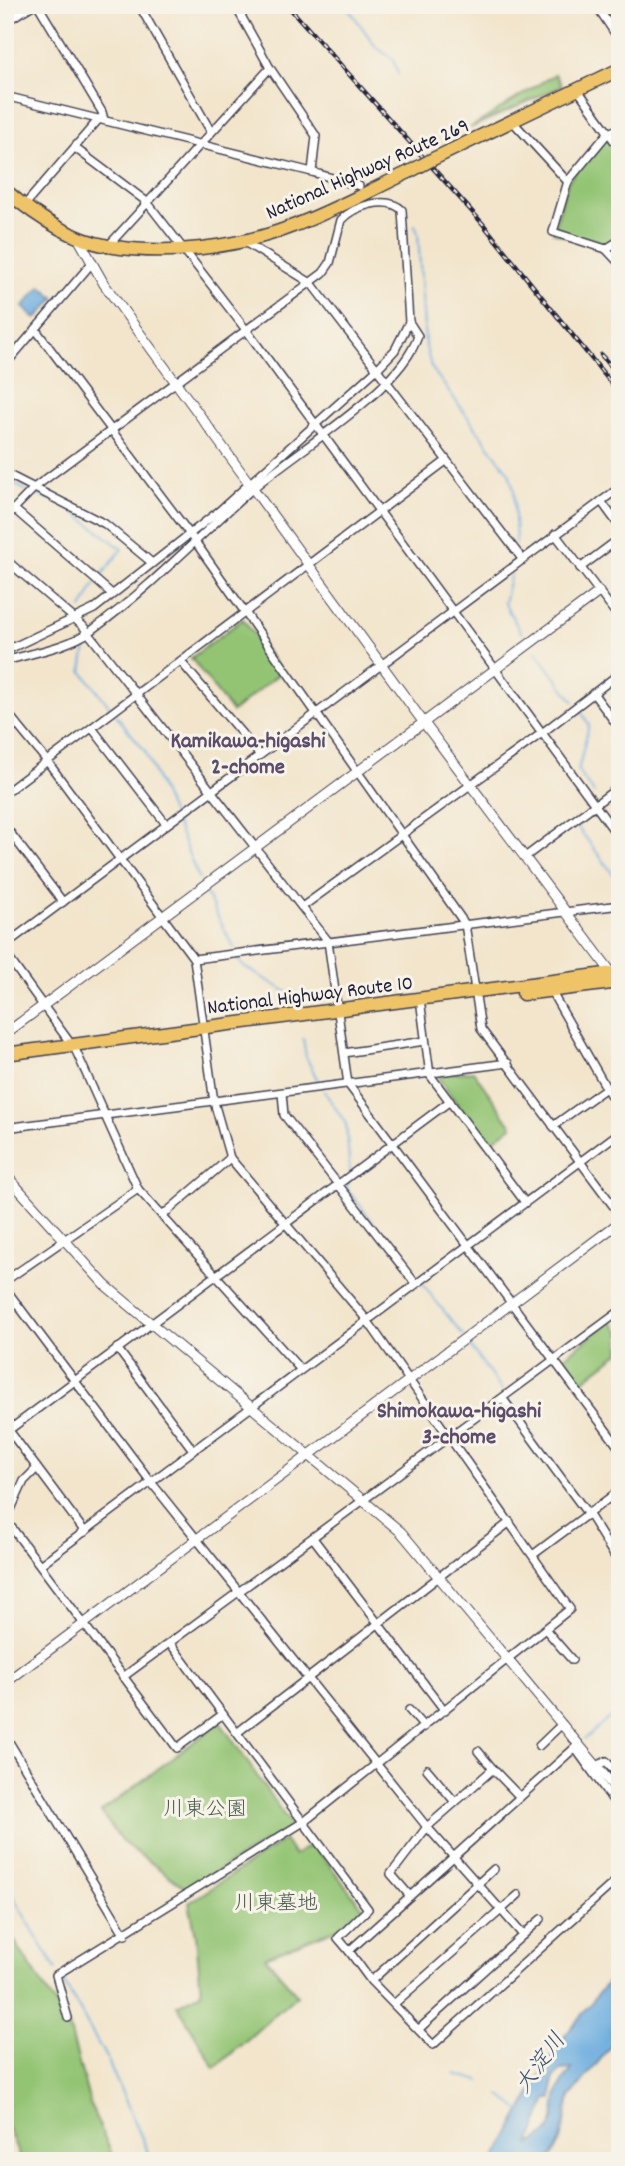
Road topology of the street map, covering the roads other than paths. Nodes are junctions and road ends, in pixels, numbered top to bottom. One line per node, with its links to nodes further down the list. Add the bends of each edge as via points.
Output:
1 (36, 5): 5 (street); 11 (street, via 102,112)
2 (139, 5): 14 (street)
3 (235, 5): 7 (street)
4 (596, 5): 6 (street)
5 (5, 22)
6 (620, 41)
7 (270, 68): 14 (street); 19 (street, via 316,136)
8 (620, 69): 9 (highway, National Highway Route 269)
9 (578, 90): 12 (highway, National Highway Route 269); 15 (street)
10 (5, 96): 11 (street)
11 (101, 119): 16 (street); 17 (street)
12 (514, 122): 20 (street); 27 (highway, National Highway Route 269, bridge, via 291,227)
13 (620, 128): 15 (street)
14 (210, 130): 16 (street)
15 (608, 133): 18 (street); 20 (street)
16 (199, 143): 19 (street); 23 (street)
17 (75, 148): 23 (street); 24 (street)
18 (620, 149)
19 (312, 172): 21 (street)
20 (568, 182): 30 (street, via 553,232)
21 (359, 186)
22 (5, 190): 24 (highway, National Highway Route 269)
23 (147, 202): 28 (street); 29 (street)
24 (24, 206): 25 (highway, National Highway Route 269)
25 (77, 236): 28 (highway, National Highway Route 269); 31 (street)
26 (620, 240): 30 (street)
27 (243, 241): 29 (highway, National Highway Route 269); 33 (street)
28 (108, 246): 29 (highway, National Highway Route 269)
29 (181, 248): 36 (street)
30 (606, 249): 32 (street)
31 (91, 264): 35 (street); 40 (street)
32 (620, 264)
33 (312, 283): 34 (street, via 330,263 341,219 368,205 396,204 401,211); 36 (street); 38 (street)
34 (409, 322): 38 (street, via 395,350); 39 (street, via 418,335 415,343 405,362)
35 (36, 330): 37 (street); 42 (street)
36 (247, 331): 40 (street); 41 (street)
37 (5, 365)
38 (377, 369): 39 (street); 41 (street)
39 (386, 380): 43 (street); 44 (street)
40 (178, 383): 42 (street); 46 (street)
41 (314, 423): 43 (street); 46 (street)
42 (112, 432): 47 (street); 54 (street)
43 (323, 436): 46 (street); 51 (street)
44 (446, 461): 51 (street); 59 (street)
45 (5, 473): 47 (street)
46 (252, 486): 54 (street); 57 (street); 61 (street)
47 (35, 487): 50 (street); 60 (street, via 105,524)
48 (619, 488): 49 (street)
49 (601, 501): 53 (street); 55 (street)
50 (14, 509): 52 (street); 64 (street)
51 (377, 512): 61 (street); 65 (street)
52 (5, 518)
53 (620, 527)
54 (189, 533): 57 (street); 60 (street)
55 (555, 534): 59 (street); 62 (street)
56 (620, 538): 62 (street)
57 (195, 544): 66 (street); 69 (street)
58 (5, 559): 68 (street)
59 (523, 560): 65 (street)
60 (151, 562): 64 (street)
61 (309, 565): 66 (street); 72 (street)
62 (580, 568): 63 (street)
63 (598, 592): 67 (street); 74 (street)
64 (113, 594): 68 (street)
65 (453, 612): 72 (street); 74 (street)
66 (245, 614): 73 (street); 79 (street)
67 (619, 616)
68 (75, 620): 69 (street); 70 (street)
69 (89, 633): 71 (street); 77 (street)
70 (5, 651)
71 (5, 661)
72 (382, 662): 79 (street); 80 (street)
73 (182, 663): 77 (street); 84 (street)
74 (495, 669): 80 (street); 83 (street)
75 (620, 673): 76 (street)
76 (593, 692): 82 (street); 83 (street)
77 (136, 694): 81 (street); 89 (street)
78 (5, 710): 85 (street)
79 (315, 713): 84 (street); 86 (street)
80 (424, 723): 86 (street); 87 (street)
81 (92, 728): 85 (street); 92 (street)
82 (620, 729)
83 (542, 733): 87 (street); 91 (street)
84 (259, 754): 89 (street)
85 (47, 761): 90 (street); 98 (street)
86 (357, 771): 94 (street); 96 (street)
87 (470, 784): 94 (street); 97 (street)
88 (620, 786): 91 (street)
89 (212, 790): 92 (street); 96 (street)
90 (5, 793)
91 (594, 804): 95 (street); 97 (street)
92 (166, 824): 98 (street)
93 (5, 827): 99 (street)
94 (401, 834): 101 (street); 104 (street)
95 (620, 839)
96 (256, 846): 101 (street); 103 (street)
97 (525, 857): 102 (street)
98 (120, 859): 99 (street); 103 (street)
99 (63, 902): 106 (street)
100 (620, 905): 102 (street)
101 (302, 907): 105 (street)
102 (565, 912): 104 (street); 109 (street)
103 (162, 917): 108 (street); 113 (street)
104 (465, 924): 105 (street); 111 (street)
105 (328, 941): 108 (street); 114 (street)
106 (5, 945)
107 (5, 953): 113 (street)
108 (194, 959): 115 (street)
109 (617, 977): 110 (highway, National Highway Route 10); 111 (highway, National Highway Route 10)
110 (551, 990): 111 (highway, National Highway Route 10); 125 (street)
111 (476, 996): 112 (highway, National Highway Route 10); 122 (street, via 481,1029)
112 (421, 1003): 114 (highway, National Highway Route 10); 117 (street)
113 (43, 1005): 116 (street); 118 (street)
114 (339, 1014): 115 (highway, National Highway Route 10); 119 (street)
115 (203, 1031): 118 (highway, National Highway Route 10); 128 (street)
116 (5, 1034)
117 (425, 1041): 119 (street); 123 (street)
118 (74, 1048): 120 (highway, National Highway Route 10); 121 (highway, National Highway Route 10); 130 (street)
119 (344, 1053): 124 (street)
120 (5, 1054)
121 (5, 1062)
122 (508, 1063): 123 (street); 131 (street)
123 (429, 1075): 124 (street); 127 (street)
124 (348, 1084): 126 (street); 134 (street)
125 (606, 1088): 129 (street); 131 (street)
126 (282, 1093): 128 (street); 138 (street, via 284,1115)
127 (450, 1101): 134 (street); 140 (street)
128 (214, 1102): 130 (street); 135 (street)
129 (620, 1112)
130 (105, 1115): 132 (street); 139 (street)
131 (553, 1126): 136 (street)
132 (5, 1128)
133 (620, 1132): 136 (street)
134 (390, 1144): 138 (street); 146 (street)
135 (230, 1158): 142 (street); 144 (street)
136 (579, 1161): 140 (street); 141 (street)
137 (5, 1174): 145 (street)
138 (339, 1182): 144 (street); 149 (street)
139 (138, 1189): 142 (street); 145 (street)
140 (524, 1200): 146 (street)
141 (620, 1214)
142 (162, 1216): 147 (street)
143 (620, 1222): 151 (street)
144 (285, 1223): 147 (street); 153 (street)
145 (64, 1240): 148 (street); 154 (street)
146 (466, 1245): 149 (street); 151 (street)
147 (216, 1274): 154 (street); 158 (street)
148 (5, 1281)
149 (415, 1283): 153 (street)
150 (5, 1288): 160 (street)
151 (511, 1303): 157 (street); 159 (street)
152 (616, 1313): 155 (street); 157 (street)
153 (367, 1320): 158 (street); 159 (street)
154 (149, 1324): 156 (street); 162 (street)
155 (620, 1324)
156 (117, 1348): 160 (street); 166 (street)
157 (554, 1360): 161 (street); 165 (street)
158 (300, 1369): 162 (street)
159 (410, 1377): 164 (street); 167 (street)
160 (74, 1379): 163 (street); 169 (street)
161 (503, 1399): 164 (street); 174 (street)
162 (250, 1407): 166 (street); 167 (street)
163 (7, 1428): 168 (street)
164 (451, 1436): 172 (street); 175 (street)
165 (620, 1449)
166 (194, 1450): 169 (street)
167 (309, 1453): 172 (street); 177 (street)
168 (37, 1468): 176 (street); 180 (street, via 24,1481 6,1520)
169 (151, 1482): 176 (street); 177 (street)
170 (620, 1490): 171 (street)
171 (611, 1497): 173 (street); 174 (street)
172 (364, 1499): 178 (street); 182 (street)
173 (620, 1507)
174 (588, 1513): 179 (street); 181 (street)
175 (510, 1522): 179 (street); 182 (street)
176 (85, 1532): 180 (street)
177 (196, 1537): 183 (street); 184 (street)
178 (313, 1538): 183 (street); 185 (street)
179 (534, 1554): 186 (street, via 570,1609)
180 (41, 1564): 184 (street)
181 (620, 1565)
182 (440, 1576): 185 (street); 189 (street)
183 (240, 1591): 187 (street); 191 (street)
184 (83, 1622): 190 (street); 192 (street)
185 (377, 1624): 191 (street); 194 (street)
186 (546, 1630): 188 (street); 189 (street)
187 (170, 1643): 190 (street); 195 (street)
188 (572, 1660)
189 (507, 1661): 194 (street); 196 (street)
190 (123, 1677): 195 (street, via 177,1748)
191 (309, 1677): 198 (street); 203 (street)
192 (5, 1682)
193 (410, 1710): 197 (street)
194 (445, 1711): 197 (street)
195 (223, 1714): 198 (street)
196 (562, 1724): 200 (street); 201 (street)
197 (424, 1727): 203 (street)
198 (238, 1732): 212 (street)
199 (5, 1735): 222 (street)
200 (539, 1746)
201 (577, 1746): 204 (street); 209 (street); 211 (street)
202 (478, 1751): 206 (street)
203 (377, 1763): 212 (street); 213 (street)
204 (597, 1766): 207 (street, via 606,1761); 208 (street)
205 (427, 1769): 210 (street)
206 (493, 1769): 209 (street); 210 (street)
207 (620, 1778)
208 (620, 1794)
209 (520, 1797): 214 (street)
210 (455, 1802): 213 (street)
211 (620, 1810)
212 (305, 1821): 222 (street); 224 (street, via 369,1909 338,1938)
213 (427, 1828): 214 (street); 219 (street, via 391,1874)
214 (453, 1858): 217 (street); 219 (street)
215 (494, 1868): 217 (street)
216 (620, 1877): 228 (street, via 433,2045)
217 (477, 1884): 220 (street); 225 (street)
218 (517, 1895): 220 (street)
219 (410, 1896): 224 (street)
220 (501, 1910): 223 (street); 226 (street)
221 (541, 1919): 223 (street)
222 (125, 1934): 227 (street, via 56,1975)
223 (523, 1935): 228 (street)
224 (349, 1951): 225 (street)
225 (371, 1981): 226 (street)
226 (395, 2003): 228 (street)
227 (68, 2018)
228 (419, 2029)

